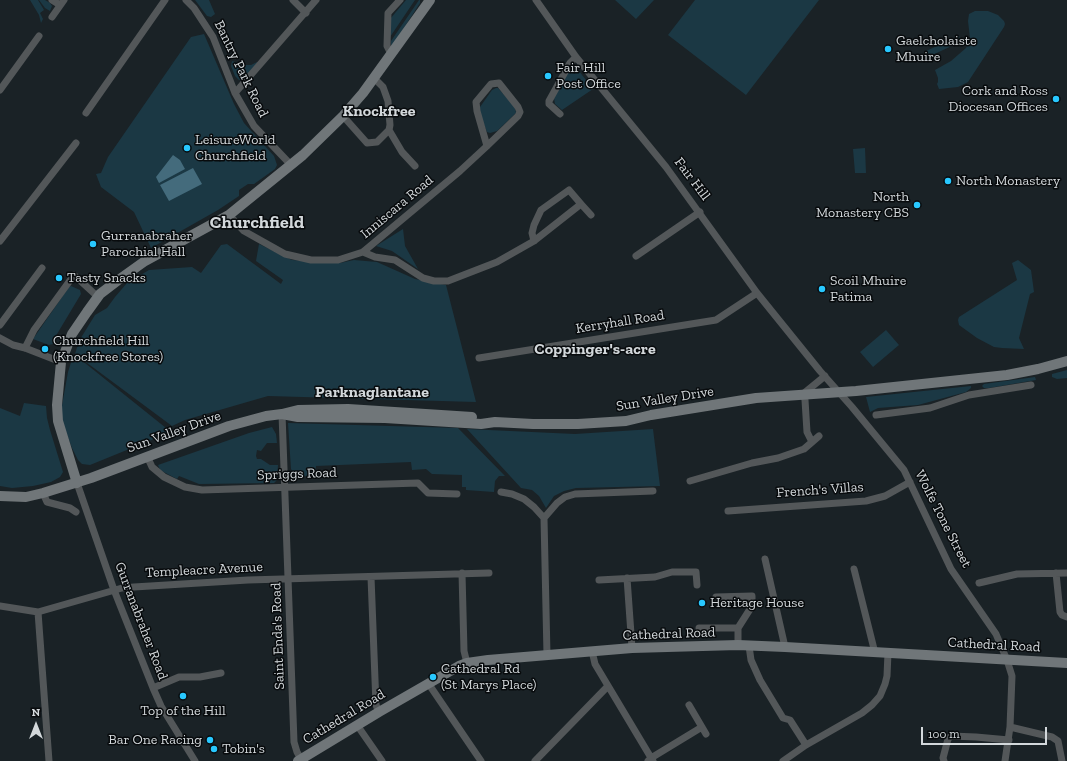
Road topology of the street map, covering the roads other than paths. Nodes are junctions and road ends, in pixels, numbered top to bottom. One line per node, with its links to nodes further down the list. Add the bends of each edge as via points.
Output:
1 (52, 0): 9 (street)
2 (165, 0): 18 (street)
3 (186, 0): 17 (street, Bantry Park Road, via 213,37)
4 (293, 0): 10 (street)
5 (316, 0): 10 (street)
6 (400, 0): 13 (street, via 388,13 387,46)
7 (429, 0): 13 (street)
8 (536, 0): 14 (street, Fair Hill)
9 (62, 2): 11 (street)
10 (306, 13): 17 (street)
11 (52, 17)
12 (40, 36): 16 (street)
13 (391, 54): 15 (street)
14 (576, 57): 19 (street, via 549,101); 27 (street, Fair Hill, via 666,166)
15 (374, 78): 20 (street); 21 (street, via 383,87 388,101)
16 (0, 90)
17 (235, 93): 24 (street, Bantry Park Road, via 254,126)
18 (86, 113)
19 (560, 114)
20 (343, 116): 21 (street, via 367,143 377,142); 24 (street)
21 (389, 130): 25 (street, via 402,152)
22 (76, 143): 30 (street)
23 (487, 146): 23 (street, Inniscara Road, via 476,102 491,84 499,84 520,112); 32 (street, Inniscara Road)
24 (290, 165): 28 (street)
25 (415, 166)
26 (581, 204): 29 (street); 31 (street); 31 (street, via 569,190 541,210 532,233)
27 (700, 212): 33 (street); 35 (street, Fair Hill)
28 (229, 215): 32 (street, Inniscara Road, via 244,232 284,254 311,260 338,260); 36 (street, via 134,268)
29 (591, 215)
30 (0, 241)
31 (534, 241): 32 (street, via 498,262 448,281 423,278 395,260)
32 (363, 252)
33 (636, 256)
34 (42, 268): 37 (street)
35 (757, 293): 40 (street, Kerryhall Road, via 716,320); 43 (street, Fair Hill)
36 (98, 297): 39 (street, via 74,275 34,330); 42 (street, via 72,334)
37 (0, 325)
38 (0, 338): 39 (street)
39 (25, 348): 42 (street)
40 (480, 358)
41 (1067, 361): 44 (street, Sun Valley Drive, via 1038,369)
42 (61, 362): 56 (street, via 56,405 58,421)
43 (824, 376): 46 (street, Fair Hill); 48 (street)
44 (975, 379): 46 (street, Sun Valley Drive); 47 (street)
45 (1031, 385): 47 (street)
46 (839, 392): 48 (street, Sun Valley Drive); 55 (street, Wolfe Tone Street, via 896,460)
47 (977, 393): 50 (street, via 918,410)
48 (803, 394): 49 (street, Sun Valley Drive, via 740,401 626,421 578,424 481,424 378,414 298,417); 52 (street, via 807,432)
49 (282, 414): 53 (street, Sun Valley Drive, via 229,426); 57 (street, Saint Enda's Road)
50 (876, 415)
51 (819, 436): 52 (street)
52 (812, 442): 54 (street, via 804,449 778,458)
53 (147, 456): 56 (street, Sun Valley Drive); 57 (street, Spriggs Road, via 152,466 164,477 186,487 202,490)
54 (690, 481)
55 (910, 482): 63 (street, French's Villas, via 884,496 866,501); 93 (street, Wolfe Tone Street, via 951,569 996,634)
56 (76, 483): 60 (street, Sun Valley Drive); 78 (street, Gurranabraher Road)
57 (285, 488): 61 (street, Spriggs Road, via 418,483 428,493); 74 (street, Saint Enda's Road)
58 (653, 491): 65 (street, via 575,494 557,502)
59 (501, 492): 65 (street, via 524,499)
60 (43, 493): 62 (street, Sun Valley Drive, via 26,497); 64 (street, via 47,502)
61 (456, 494)
62 (0, 496)
63 (728, 511)
64 (76, 512)
65 (544, 518): 92 (street)
66 (766, 559): 87 (street)
67 (854, 569): 90 (street)
68 (488, 572): 69 (street, Templeacre Avenue)
69 (462, 573): 72 (street, Templeacre Avenue); 94 (street)
70 (1056, 573): 71 (street); 76 (street, via 1017,574); 82 (street, via 1060,612)
71 (1067, 573)
72 (371, 577): 74 (street, Templeacre Avenue); 101 (street, via 376,705)
73 (627, 578): 75 (street); 77 (street, via 655,577 672,572 696,572); 88 (street)
74 (289, 579): 78 (street, Templeacre Avenue); 110 (street, Saint Enda's Road, via 294,742)
75 (599, 580)
76 (979, 583)
77 (697, 585)
78 (114, 590): 81 (street, Templeacre Avenue); 99 (street, Gurranabraher Road)
79 (716, 597): 84 (street, via 752,596 752,606)
80 (0, 606): 81 (street, Templeacre Avenue)
81 (38, 612): 112 (street)
82 (1067, 618)
83 (699, 628): 84 (street)
84 (738, 628): 85 (street)
85 (738, 645): 86 (street, Cathedral Road); 88 (street, Cathedral Road)
86 (749, 646): 87 (street, Cathedral Road); 109 (street, via 751,660 760,680 783,718 790,720)
87 (784, 647): 90 (street, Cathedral Road)
88 (632, 648): 89 (street, Cathedral Road)
89 (592, 651): 92 (street, Cathedral Road); 98 (street, via 595,664)
90 (875, 653): 91 (street, Cathedral Road)
91 (888, 653): 93 (street, Cathedral Road); 109 (street, via 885,684 880,696 872,705)
92 (547, 655): 94 (street, Cathedral Road)
93 (1007, 660): 95 (street, Cathedral Road); 104 (street, Wolfe Tone Street, via 1012,676)
94 (466, 663): 97 (street, Cathedral Road)
95 (1067, 664)
96 (221, 673): 99 (street, via 179,677)
97 (428, 683): 101 (street, Cathedral Road); 115 (street)
98 (608, 686): 111 (street); 116 (street)
99 (153, 688): 113 (street, Gurranabraher Road, via 161,706)
100 (689, 705): 103 (street)
101 (379, 712): 102 (street, Cathedral Road)
102 (357, 725): 110 (street, Cathedral Road); 114 (street)
103 (702, 726): 105 (street); 111 (street)
104 (1010, 727): 106 (street, Wolfe Tone Street); 107 (street, via 1052,737)
105 (706, 734)
106 (1009, 740): 118 (street, via 952,736 948,739); 119 (street, Wolfe Tone Street)
107 (1058, 741): 108 (street); 120 (street)
108 (1066, 742)
109 (806, 745): 117 (street)
110 (300, 760)
111 (650, 760)
112 (49, 761)
113 (195, 761)
114 (382, 761)
115 (481, 761)
116 (535, 761)
117 (783, 761)
118 (944, 761)
119 (1005, 761)
120 (1062, 761)

